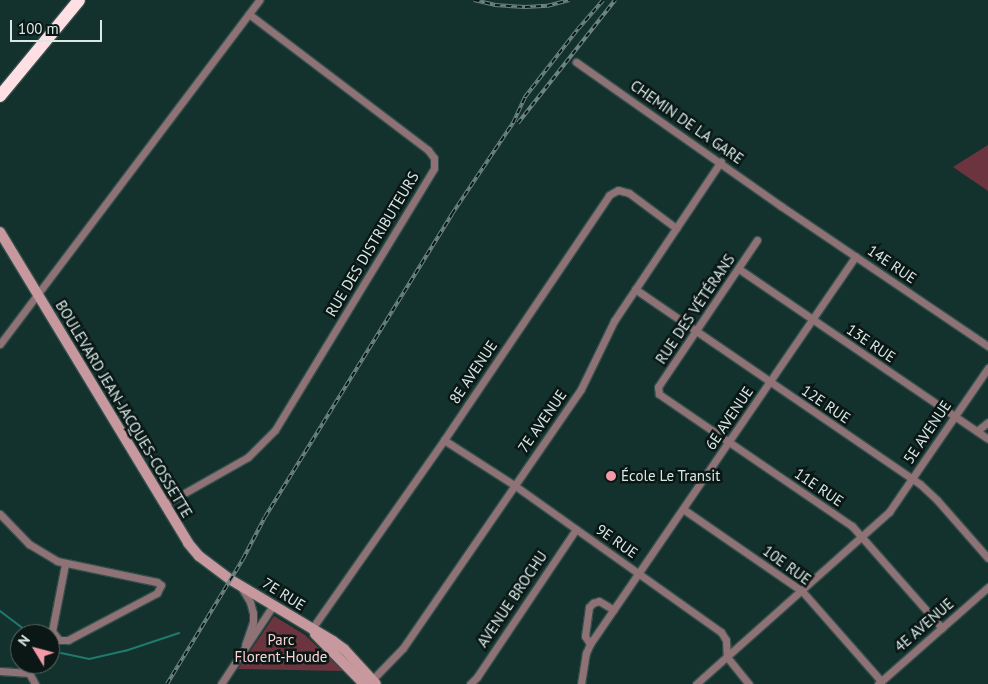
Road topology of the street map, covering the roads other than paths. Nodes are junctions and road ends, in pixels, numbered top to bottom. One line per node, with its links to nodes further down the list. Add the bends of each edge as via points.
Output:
1 (79, 0): 5 (highway)
2 (260, 0): 3 (street)
3 (249, 14): 14 (street); 30 (street, RUE DES DISTRIBUTEURS, via 428,150 434,158 434,168 275,430 248,457)
4 (576, 62): 6 (street, CHEMIN DE LA GARE)
5 (0, 96)
6 (721, 161): 7 (street, CHEMIN DE LA GARE); 8 (street, 7E AVENUE)
7 (781, 206): 11 (street, 14E RUE)
8 (676, 228): 13 (street, 7E AVENUE); 26 (street, 8E AVENUE, via 628,193 618,190 609,195)
9 (0, 232): 14 (main road, BOULEVARD JEAN-JACQUES-COSSETTE)
10 (757, 240): 12 (street, RUE DES VÉTÉRANS)
11 (856, 256): 15 (street, 6E AVENUE); 18 (street, 14E RUE)
12 (739, 269): 15 (street, 13E RUE); 16 (street, RUE DES VÉTÉRANS)
13 (635, 289): 16 (street, 12E RUE); 29 (street, 7E AVENUE, via 614,321 588,379)
14 (37, 296): 17 (street); 30 (main road, BOULEVARD JEAN-JACQUES-COSSETTE)
15 (811, 320): 20 (street, 6E AVENUE); 22 (street, 13E RUE)
16 (696, 331): 20 (street, 12E RUE); 21 (street, RUE DES VÉTÉRANS, via 658,387)
17 (0, 344)
18 (988, 346)
19 (988, 368): 22 (street, 5E AVENUE)
20 (770, 382): 27 (street, 6E AVENUE); 28 (street, 12E RUE)
21 (659, 394): 27 (street, 11E RUE)
22 (954, 417): 24 (street, 13E RUE); 28 (street, 5E AVENUE)
23 (988, 422): 24 (street)
24 (977, 431): 25 (street, 13E RUE)
25 (988, 439)
26 (444, 440): 29 (street, 9E RUE); 45 (street, 8E AVENUE)
27 (728, 443): 31 (street, 6E AVENUE); 34 (street, 11E RUE, via 852,526)
28 (913, 479): 34 (street, 5E AVENUE, via 889,512); 35 (street, 12E RUE, via 937,500)
29 (514, 485): 33 (street, 9E RUE); 51 (street, 7E AVENUE, via 403,648)
30 (165, 504): 38 (main road, BOULEVARD JEAN-JACQUES-COSSETTE, via 199,556)
31 (683, 509): 37 (street, 6E AVENUE); 40 (street, 10E RUE)
32 (0, 514): 36 (street, via 29,544)
33 (576, 529): 37 (street, 9E RUE); 53 (street, AVENUE BROCHU)
34 (860, 537): 40 (street, 5E AVENUE); 44 (street, 11E RUE)
35 (988, 558)
36 (65, 564): 43 (street); 46 (street, via 161,585 157,593 68,640)
37 (639, 573): 42 (street, 6E AVENUE); 49 (street, 9E RUE, via 721,632 726,640)
38 (240, 585): 41 (main road, 7E RUE); 48 (street, via 253,613)
39 (988, 587): 44 (street, 4E AVENUE)
40 (802, 591): 49 (street, 5E AVENUE); 50 (street, 10E RUE)
41 (274, 604): 45 (main road, 7E RUE); 48 (street)
42 (614, 610): 47 (street, 6E AVENUE); 47 (street, via 600,601 589,608 585,636)
43 (53, 624)
44 (942, 628): 50 (street, 4E AVENUE)
45 (311, 630): 51 (main road, 7E RUE, via 344,649)
46 (60, 640)
47 (590, 644): 54 (street)
48 (241, 654): 52 (street)
49 (727, 657): 55 (street, 5E AVENUE); 56 (street, 9E RUE)
50 (879, 682)
51 (370, 683)
52 (221, 684)
53 (470, 684)
54 (580, 684)
55 (696, 684)
56 (749, 684)

